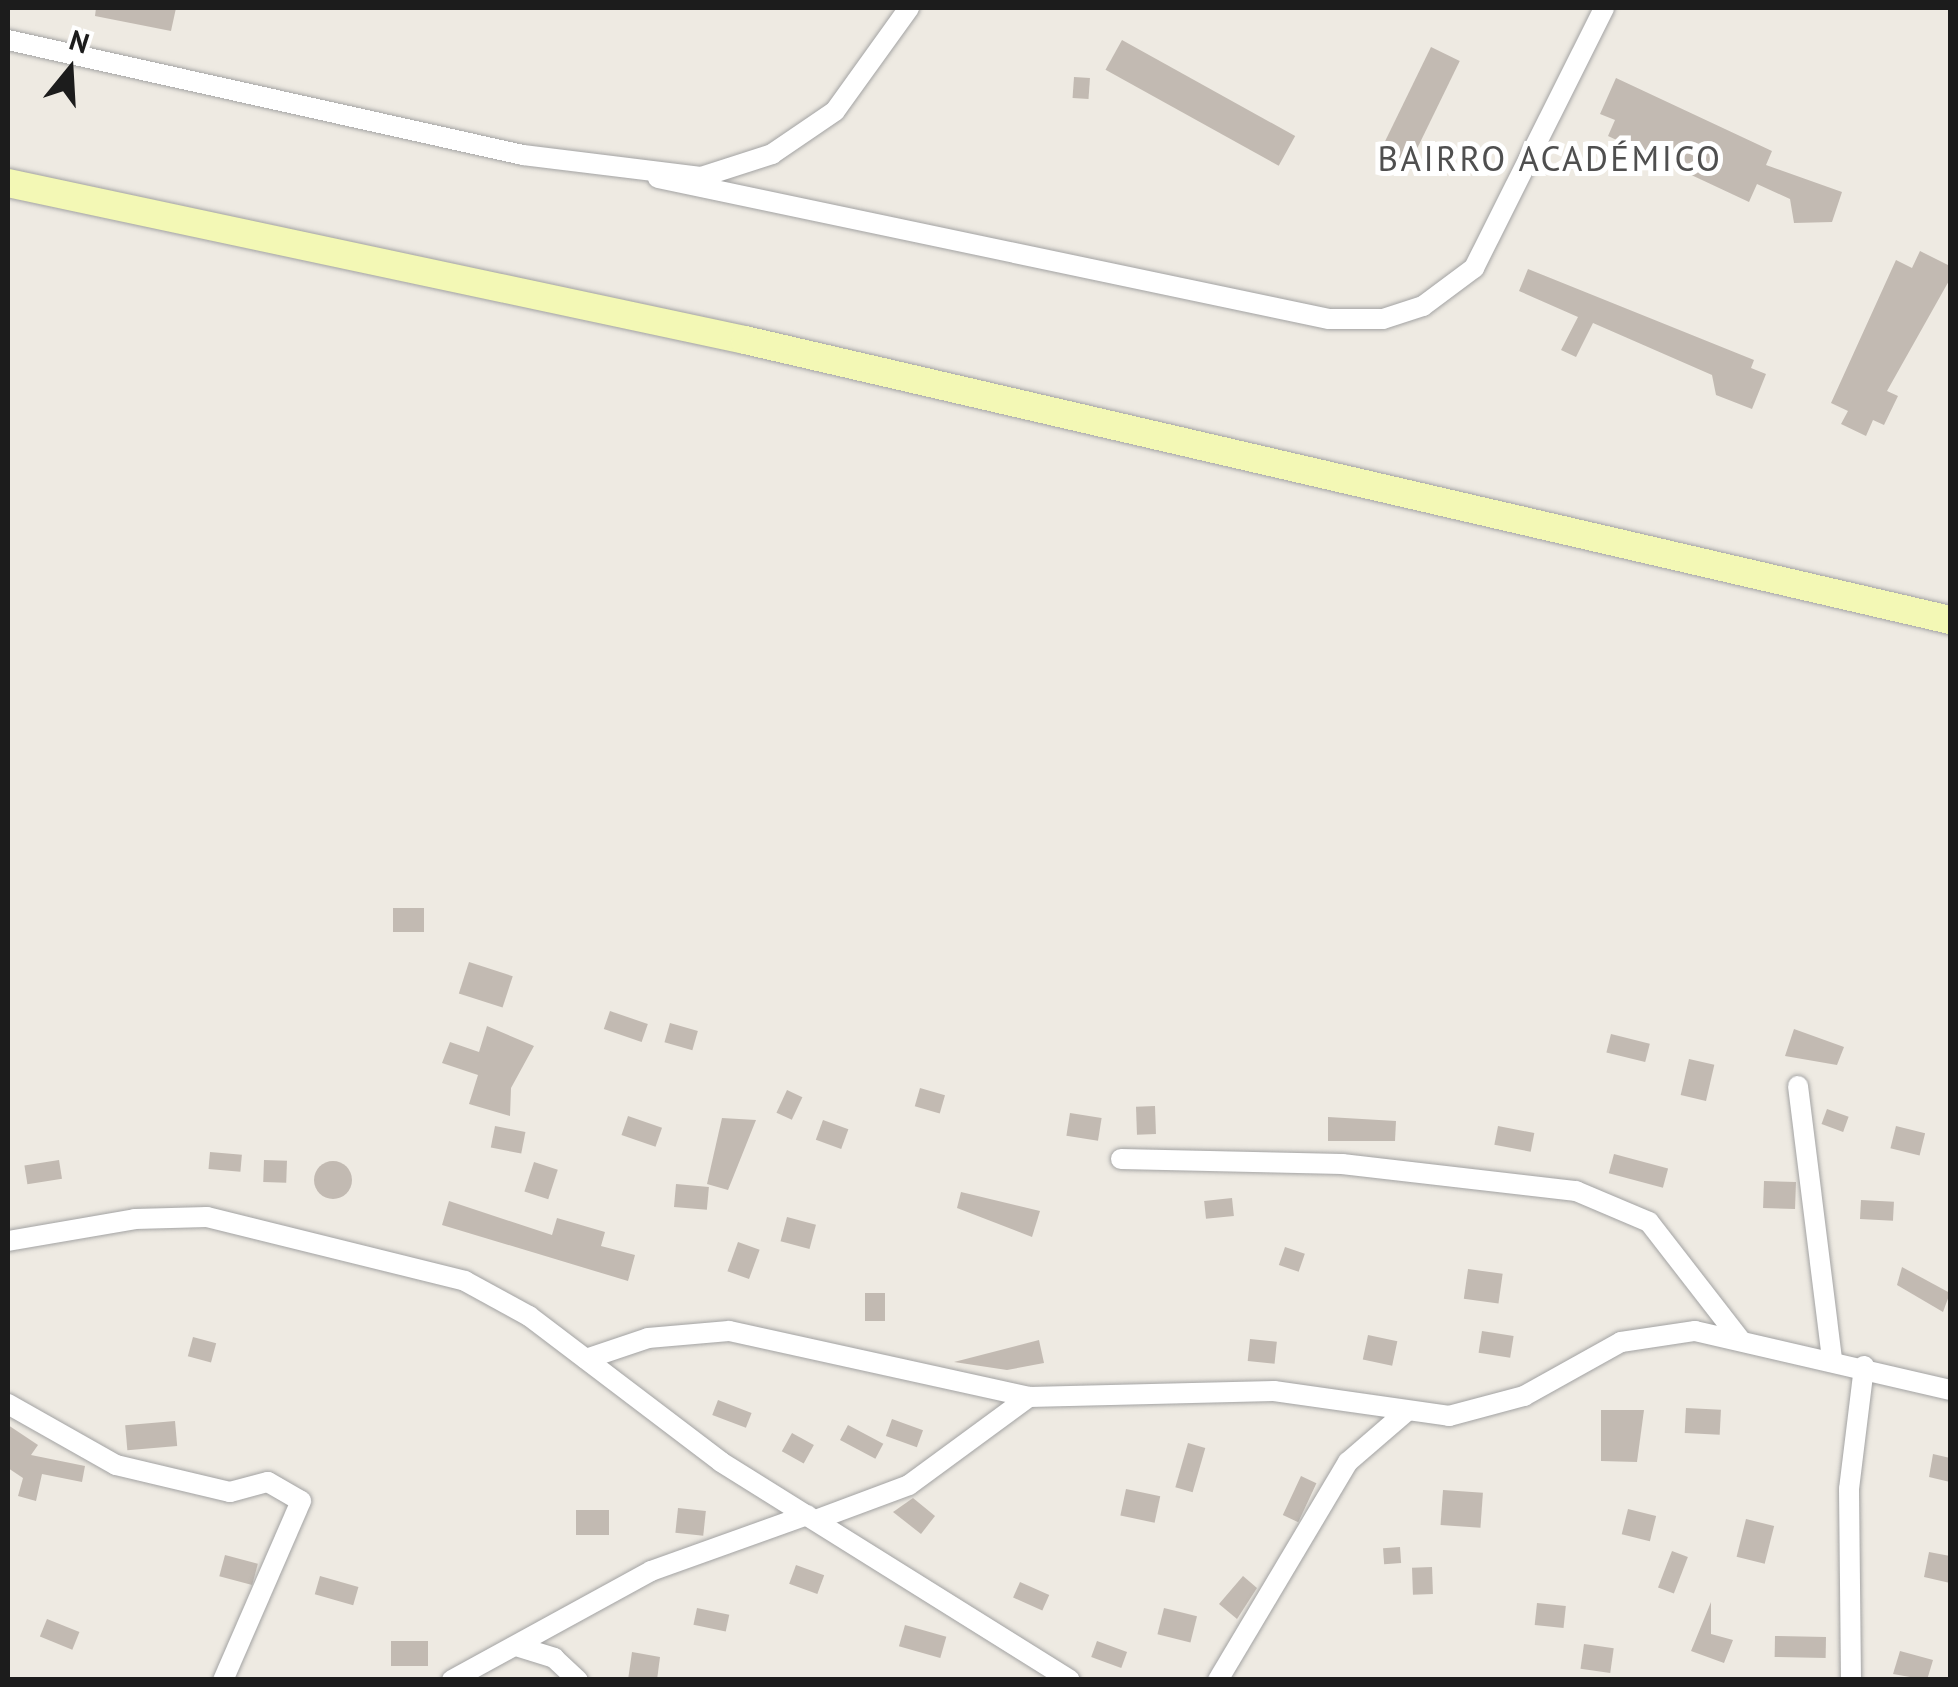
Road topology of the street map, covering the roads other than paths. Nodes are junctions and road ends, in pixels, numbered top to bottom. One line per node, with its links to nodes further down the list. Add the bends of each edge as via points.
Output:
1 (910, 8): 4 (street, via 857,90 801,138 738,169)
2 (1604, 8): 4 (street, via 1474,268 1424,306 1383,319 1329,319)
3 (8, 40): 4 (street)
4 (658, 178)
5 (8, 183): 6 (street, via 745,340)
6 (1950, 620)
7 (1798, 1086): 12 (street)
8 (1121, 1159): 10 (street, via 1342,1164 1576,1191 1649,1222)
9 (8, 1241): 11 (street, via 136,1218 207,1217 466,1281)
10 (1740, 1338): 12 (street); 17 (street, via 1647,1334 1494,1409)
11 (586, 1359): 15 (street, via 648,1338 729,1331); 18 (street)
12 (1832, 1360): 13 (street)
13 (1864, 1366): 14 (street); 25 (street, via 1850,1489)
14 (1950, 1390)
15 (1029, 1397): 17 (street, via 1274,1391); 18 (street, via 909,1484)
16 (8, 1404): 20 (street, via 116,1465 230,1492 268,1482 301,1501)
17 (1406, 1412): 24 (street, via 1341,1472)
18 (813, 1517): 19 (street, via 651,1571); 23 (street)
19 (518, 1648): 21 (street); 22 (street, via 554,1658)
20 (223, 1680)
21 (452, 1680)
22 (578, 1680)
23 (1070, 1680)
24 (1218, 1680)
25 (1850, 1680)

